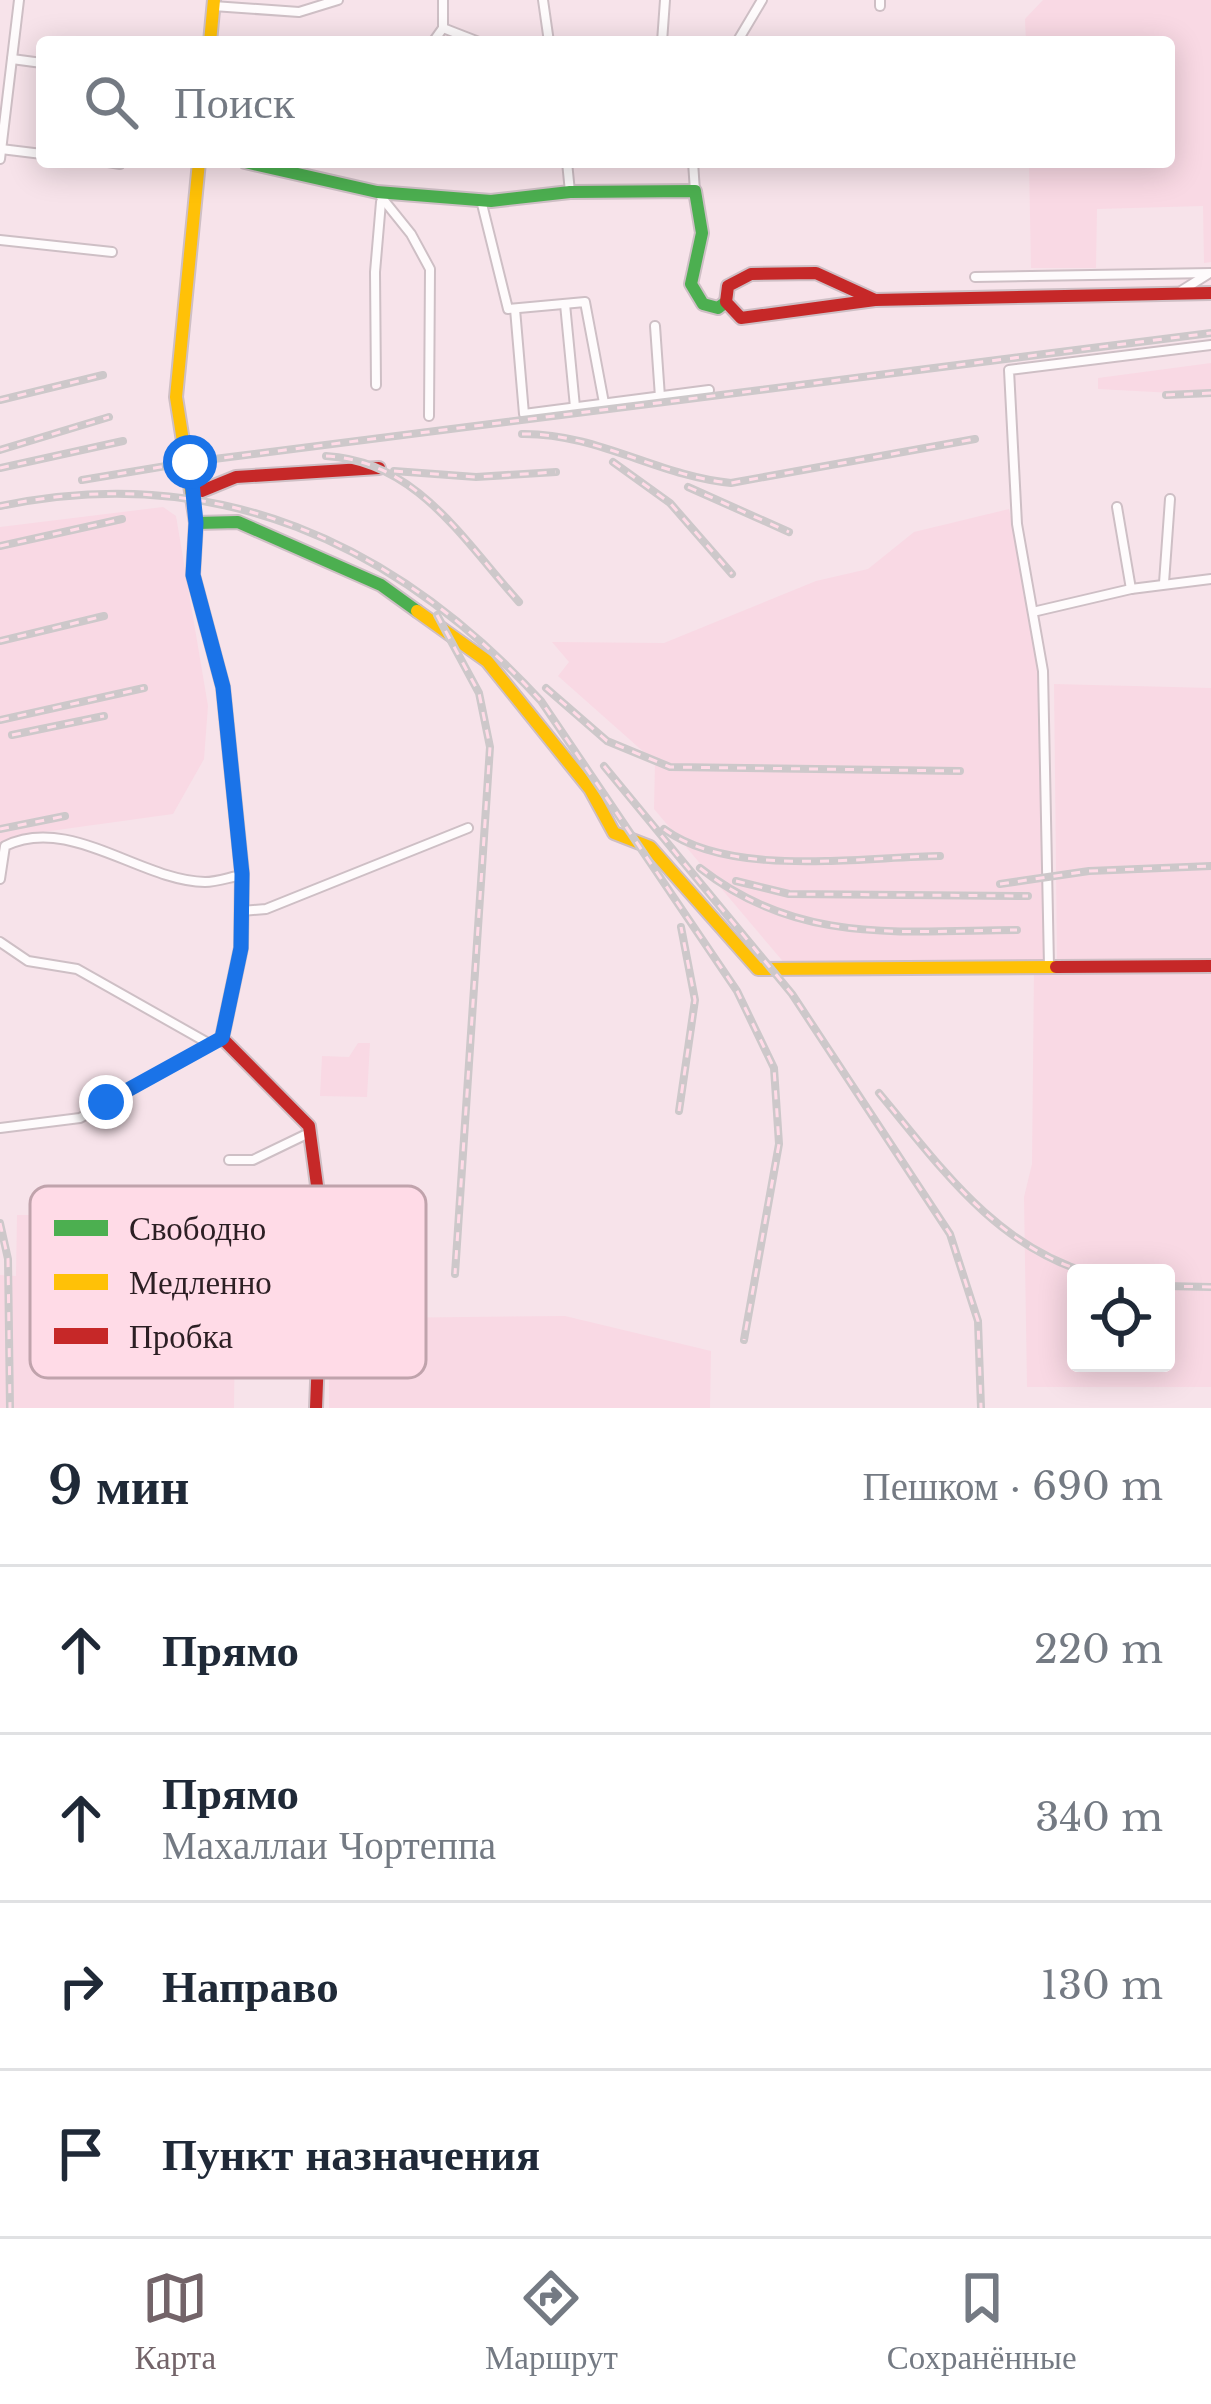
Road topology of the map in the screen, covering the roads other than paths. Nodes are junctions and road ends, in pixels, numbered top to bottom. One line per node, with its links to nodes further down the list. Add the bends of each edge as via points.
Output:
1 (19, 0): 15 (street)
2 (443, 0): 8 (street)
3 (543, 0): 12 (street)
4 (664, 0): 13 (street)
5 (762, 0): 14 (street)
6 (334, 1): 7 (street, via 299,12)
7 (214, 3): 9 (street)
8 (443, 28): 10 (street); 11 (street)
9 (211, 36)
10 (437, 36)
11 (464, 36)
12 (548, 36)
13 (662, 36)
14 (741, 36)
15 (12, 59): 16 (street); 17 (street)
16 (36, 62)
17 (1, 149): 18 (street); 19 (street)
18 (36, 153)
19 (0, 159)
20 (199, 168): 47 (street, via 176,397)
21 (269, 168): 26 (street)
22 (568, 168): 25 (street)
23 (693, 168): 24 (street)
24 (695, 191): 25 (street); 35 (street, via 703,233 691,284 704,304)
25 (570, 192): 27 (street)
26 (379, 196): 27 (street); 40 (street); 45 (street, via 430,269)
27 (481, 200): 37 (street, via 508,309)
28 (0, 240): 29 (street)
29 (112, 252)
30 (1210, 273): 31 (street); 33 (street)
31 (975, 277)
32 (1211, 293): 33 (street)
33 (1176, 294): 34 (street)
34 (875, 300): 35 (street, via 741,318); 35 (street, via 816,273 751,274 728,286)
35 (726, 302)
36 (565, 304): 37 (street); 43 (street, via 585,302 592,316); 44 (street)
37 (515, 309): 44 (street, via 524,414)
38 (655, 326): 42 (street)
39 (1211, 345): 54 (street, via 1009,370 1017,524)
40 (376, 385)
41 (709, 390): 42 (street)
42 (660, 397): 43 (street)
43 (604, 403): 44 (street)
44 (575, 407)
45 (429, 416)
46 (379, 468): 47 (street, via 236,477)
47 (192, 495): 50 (street)
48 (1170, 499): 52 (street)
49 (1117, 507): 53 (street)
50 (196, 523): 56 (street, via 193,575 223,687); 60 (street, via 238,522 381,585 488,661 590,789 614,833 650,848 758,970)
51 (1211, 579): 52 (street)
52 (1164, 583): 53 (street)
53 (1131, 589): 54 (street)
54 (1037, 611): 60 (street)
55 (468, 829): 58 (street, via 266,909)
56 (242, 874): 57 (street, via 207,883 35,838 5,846); 58 (street)
57 (0, 879)
58 (242, 911): 62 (street, via 241,948)
59 (0, 942): 62 (street, via 28,961 77,969)
60 (1049, 966): 61 (street)
61 (1211, 966)
62 (216, 1041): 63 (street, via 80,1118); 64 (street)
63 (0, 1128)
64 (311, 1132): 65 (street, via 254,1160); 66 (street)
65 (230, 1160)
66 (318, 1186)
67 (317, 1378): 68 (street)
68 (316, 1408)

